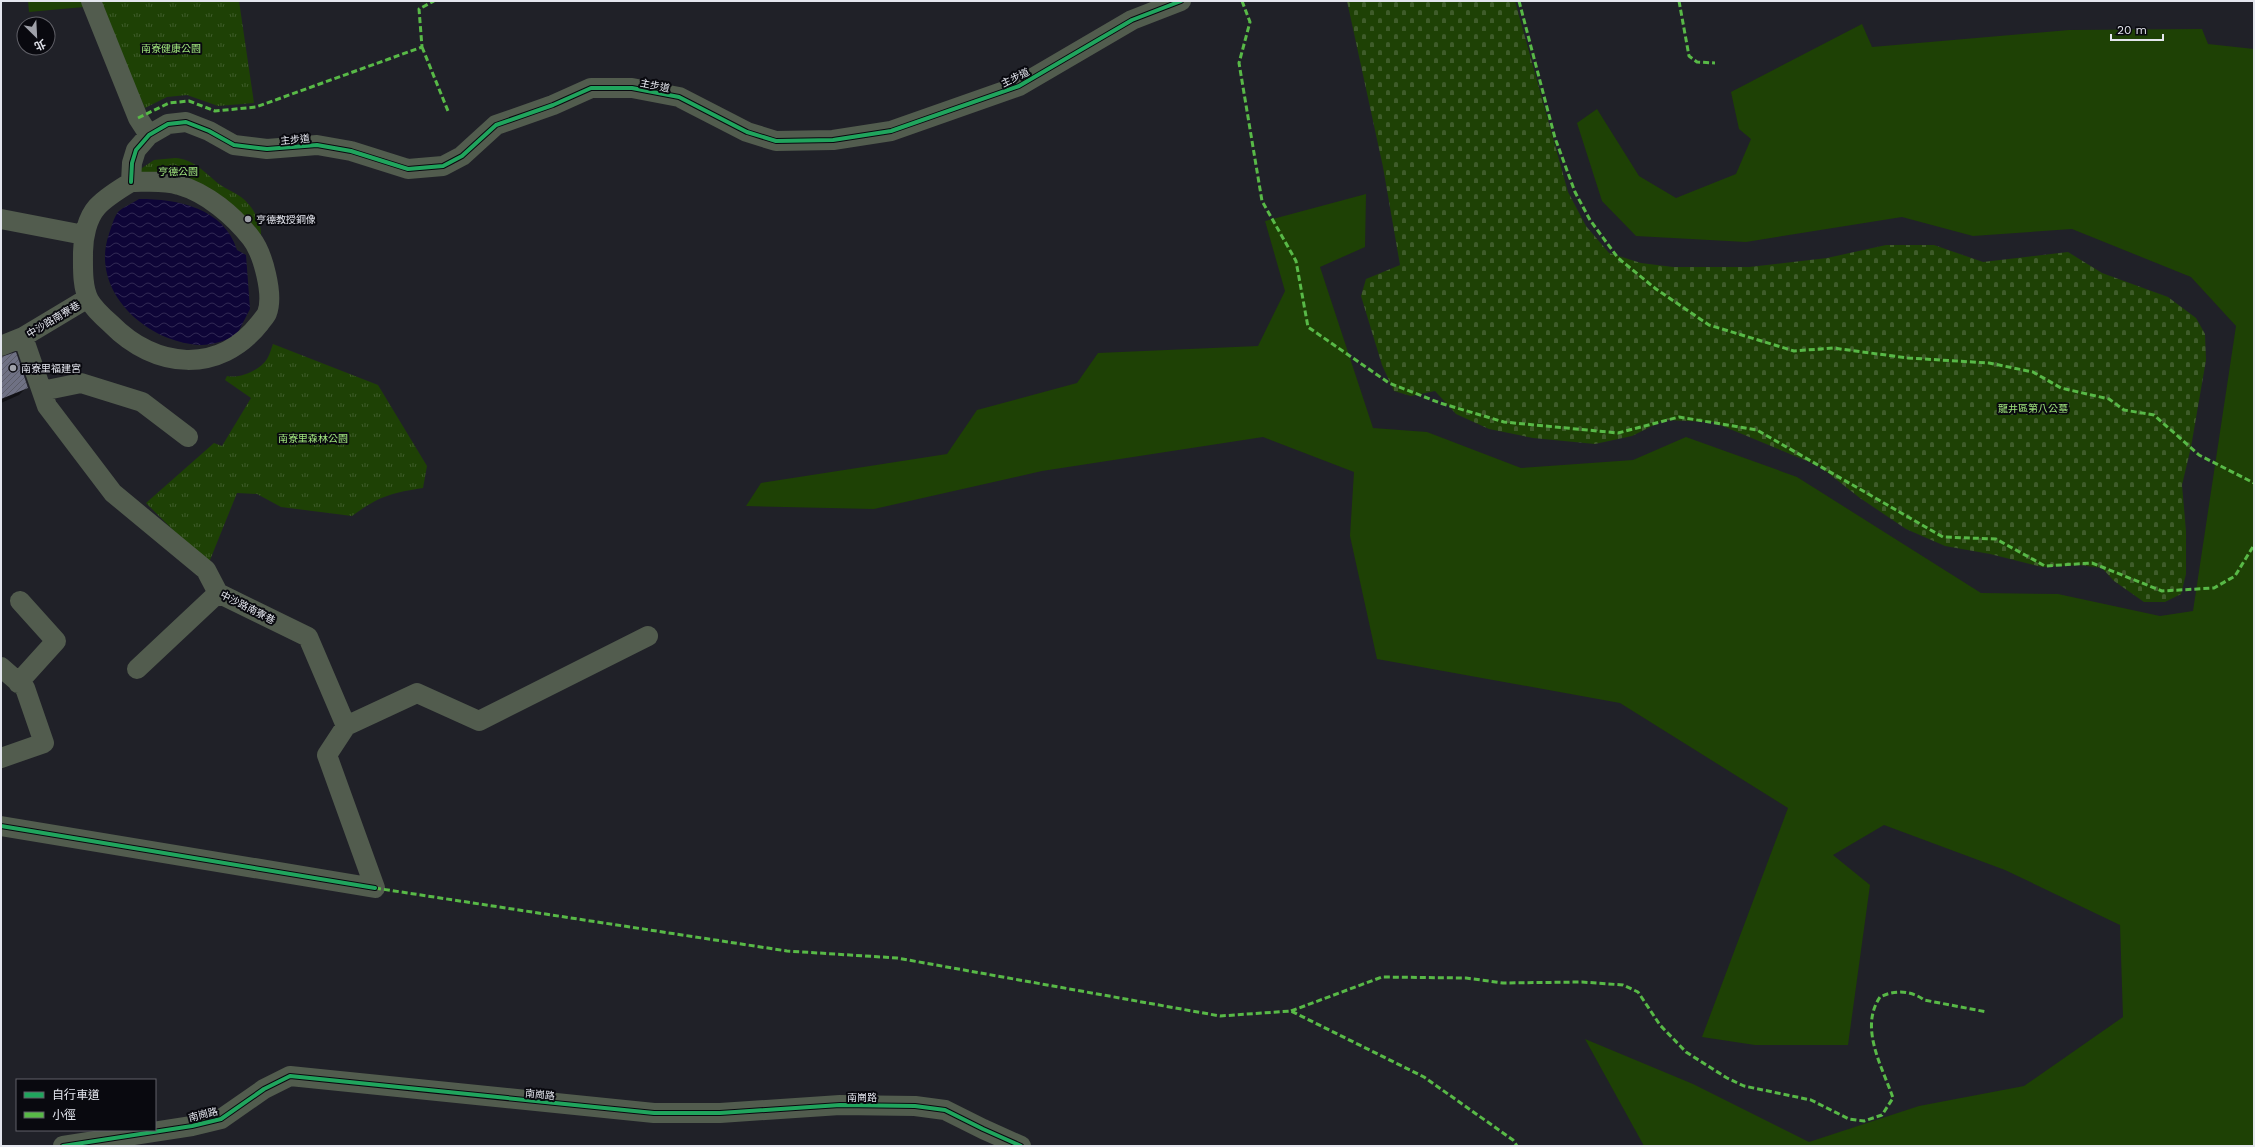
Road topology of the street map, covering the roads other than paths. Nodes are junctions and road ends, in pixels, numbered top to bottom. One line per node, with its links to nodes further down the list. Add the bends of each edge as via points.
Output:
1 (91, 1): 3 (street, via 138,118)
2 (1181, 1): 3 (street, 主步道, via 1132,20 1018,86 891,131 833,140 776,141 747,132 679,97 632,88 591,88 553,105 496,125 462,156 443,166 408,169 351,151 317,145 267,149 234,145 186,122 168,124)
3 (149, 136): 4 (street, 主步道, via 136,150 132,162)
4 (131, 182): 6 (street, via 96,207); 7 (street, via 179,184 202,194 230,216 252,239 262,261 270,292 267,313 238,346 208,360 177,360 149,352 123,337 95,309)
5 (1, 220): 6 (street)
6 (84, 235): 7 (street, via 83,274)
7 (88, 298): 8 (street, 中沙路南寮巷)
8 (23, 337): 9 (street); 10 (street, 中沙路南寮巷)
9 (1, 346)
10 (42, 391): 11 (street, via 81,383 142,402); 12 (street, 中沙路南寮巷, via 47,406 113,492 206,570)
11 (188, 437)
12 (218, 593): 16 (street); 18 (street, 中沙路南寮巷, via 308,637)
13 (20, 601): 17 (street, via 56,641)
14 (648, 636): 18 (street, via 479,721 417,693)
15 (1, 667): 17 (street)
16 (137, 669)
17 (18, 683): 19 (street, via 24,688 44,743)
18 (346, 726): 20 (street, via 327,755 375,888)
19 (1, 758)
20 (1, 826)
21 (63, 1146): 22 (street, 南崗路, via 192,1126 221,1119 264,1089 290,1076 654,1113 840,1105 915,1106 945,1110)
22 (1021, 1146)

